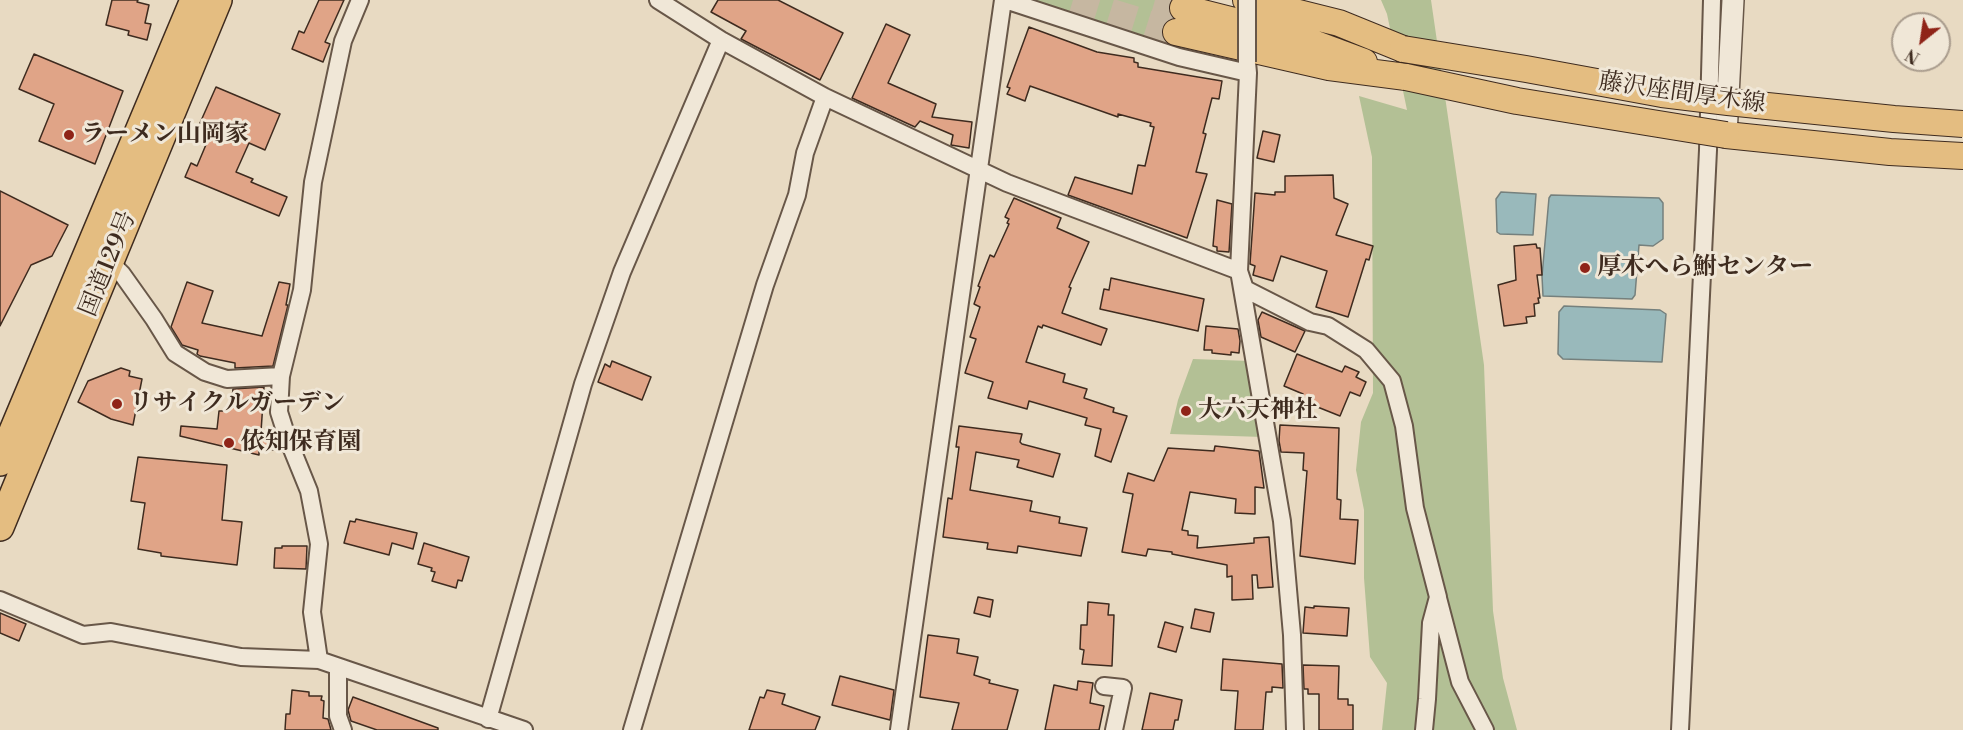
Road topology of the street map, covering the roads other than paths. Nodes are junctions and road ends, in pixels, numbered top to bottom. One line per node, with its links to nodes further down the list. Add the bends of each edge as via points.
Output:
1 (194, 0): 23 (highway, 国道129号)
2 (218, 0): 20 (highway, 国道129号)
3 (360, 0): 22 (street, via 343,42 313,182 302,290)
4 (658, 0): 10 (street)
5 (1004, 0): 12 (street, via 1179,57); 19 (street)
6 (1246, 0): 11 (main road, via 1338,23); 12 (street, bridge)
7 (1712, 0): 39 (street)
8 (1733, 0): 15 (street)
9 (1294, 36): 11 (main road); 13 (main road); 13 (main road, via 1180,20 1329,68)
10 (721, 40): 14 (street); 30 (street, via 622,273 583,384)
11 (1403, 49): 15 (main road, 藤沢座間厚木線, bridge)
12 (1247, 67): 21 (street)
13 (1406, 77): 17 (main road, 藤沢座間厚木線, bridge, via 1517,101)
14 (825, 97): 19 (street); 33 (street)
15 (1728, 102): 16 (main road, 藤沢座間厚木線, bridge); 17 (street)
16 (1963, 124)
17 (1726, 135): 18 (main road, 藤沢座間厚木線)
18 (1963, 156)
19 (978, 169): 21 (street); 34 (street)
20 (110, 262): 22 (street, via 175,353 205,372 227,379); 24 (highway, 国道129号)
21 (1239, 271): 25 (street, via 1245,289 1310,322 1328,326 1366,350 1392,381 1404,426 1415,508); 36 (street, via 1282,521)
22 (281, 376): 27 (street, via 279,412 309,491 319,544 312,612)
23 (0, 462)
24 (0, 527)
25 (1438, 597): 37 (street, via 1431,623); 38 (street, via 1460,682)
26 (0, 600): 27 (street, via 83,635 111,632 241,657)
27 (319, 660): 28 (street)
28 (338, 667): 30 (street); 31 (street, via 338,716)
29 (1104, 686): 35 (street, via 1123,687)
30 (488, 719): 32 (street)
31 (342, 730)
32 (524, 730)
33 (632, 730)
34 (899, 730)
35 (1114, 730)
36 (1295, 730)
37 (1424, 730)
38 (1485, 730)
39 (1680, 730)

